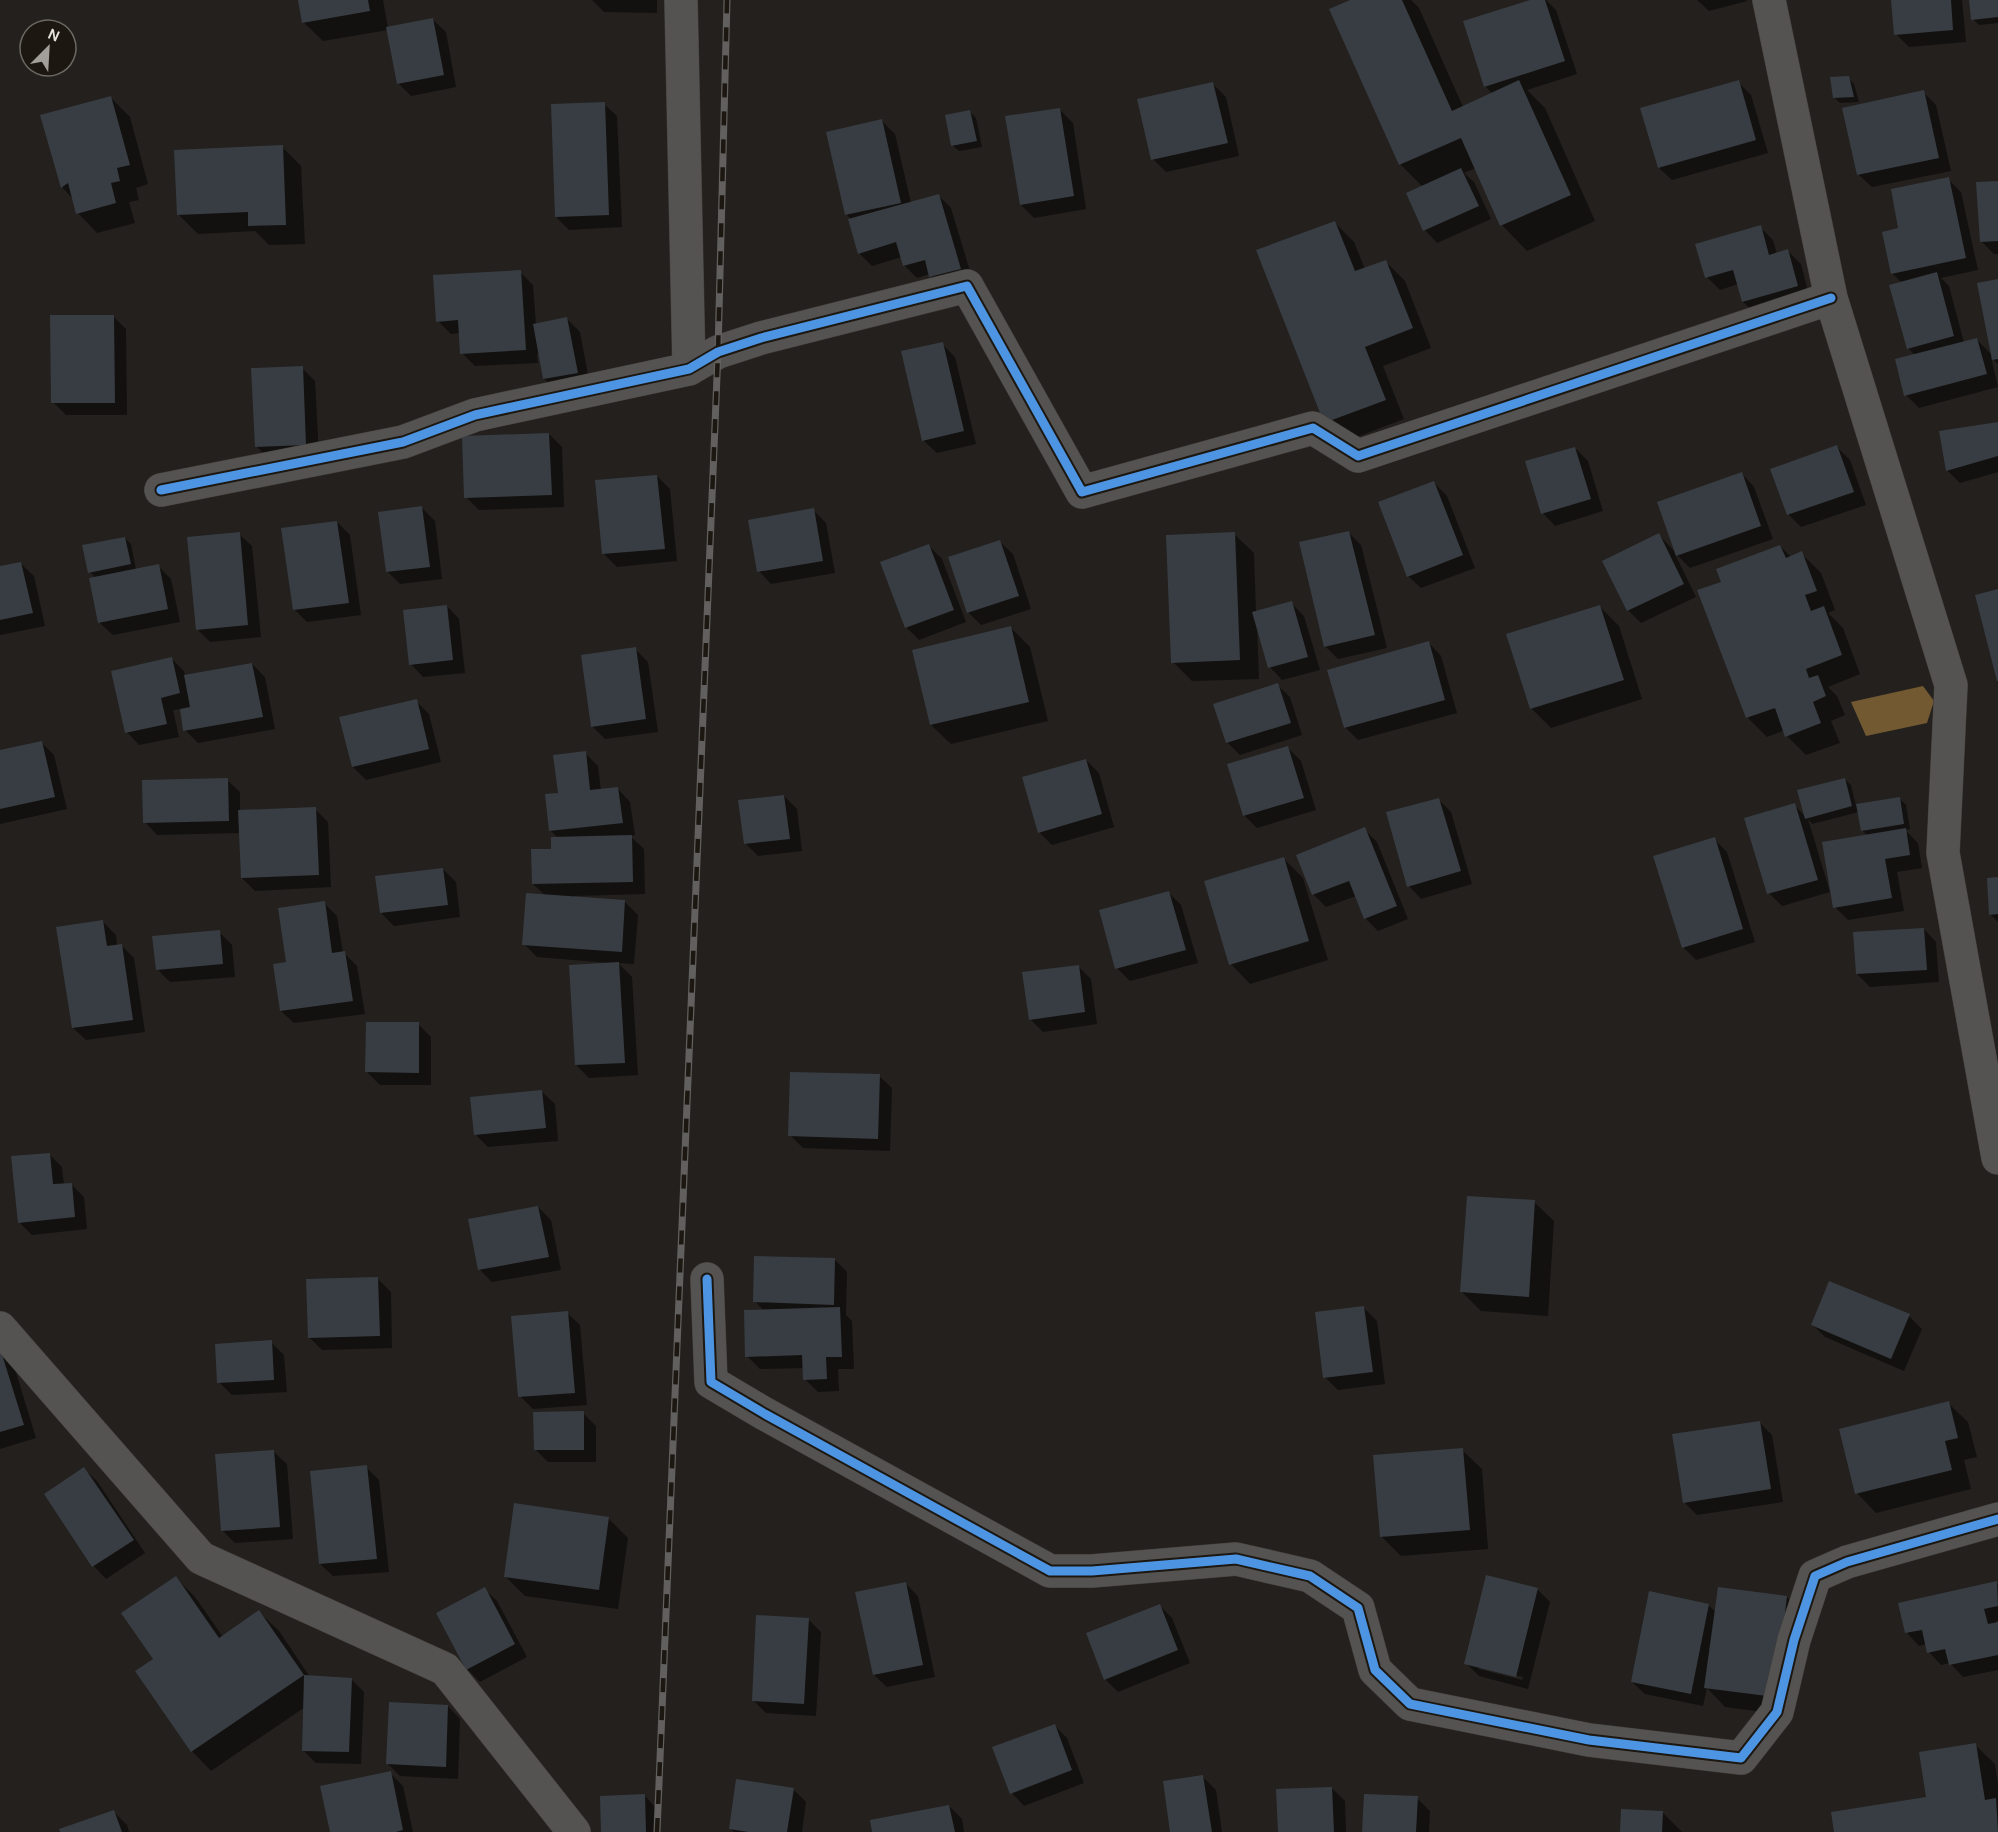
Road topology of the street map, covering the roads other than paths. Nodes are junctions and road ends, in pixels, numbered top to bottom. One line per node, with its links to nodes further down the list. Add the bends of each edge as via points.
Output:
1 (681, 0): 4 (street)
2 (1769, 0): 3 (street)
3 (1831, 298): 4 (street, via 1358,456 1313,428 1082,492 967,286 761,338 718,352); 6 (street, via 1951,685 1943,854)
4 (689, 369): 5 (street, via 475,415 403,442)
5 (161, 489)
6 (1998, 1158)
7 (707, 1279): 9 (street, via 711,1382 1050,1571 1236,1559 1310,1576 1358,1608 1375,1670 1410,1704 1589,1740 1741,1758 1777,1712 1794,1640 1815,1576 1847,1562)
8 (0, 1328): 10 (street, via 201,1558 445,1669)
9 (1998, 1519)
10 (574, 1832)

